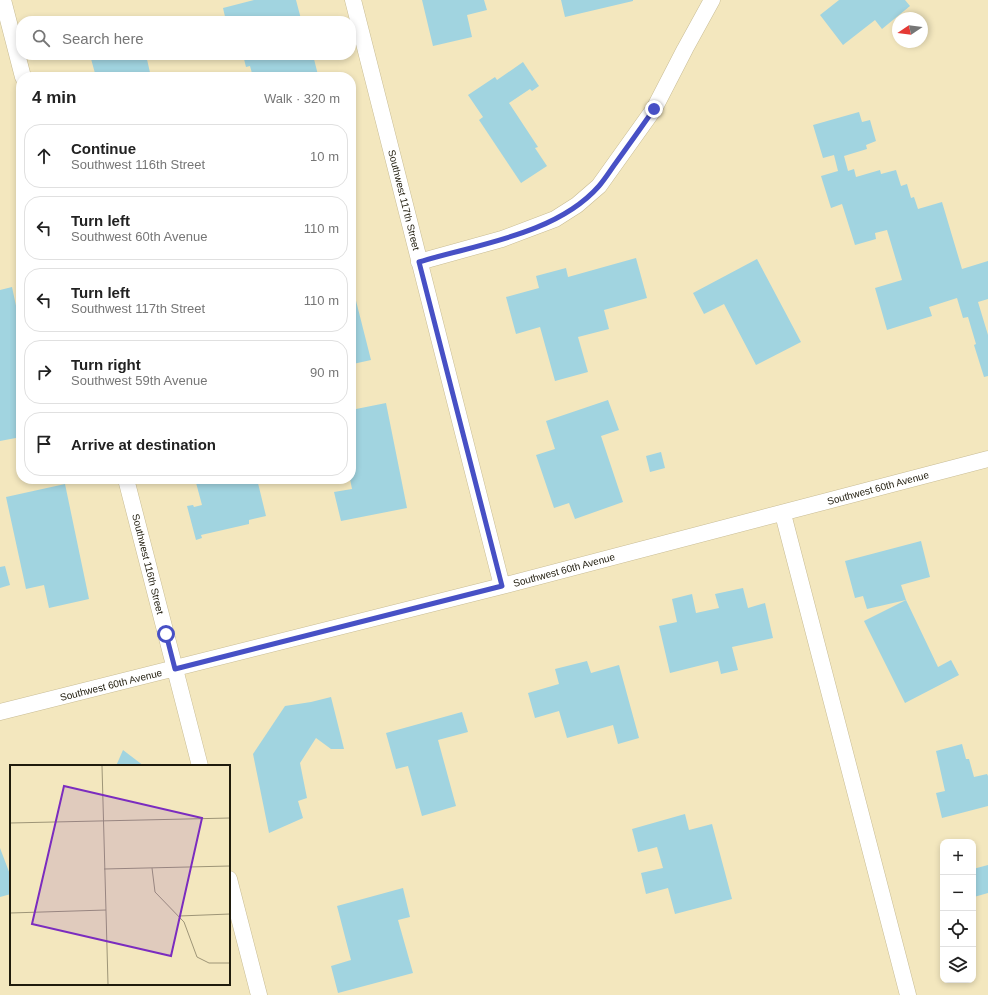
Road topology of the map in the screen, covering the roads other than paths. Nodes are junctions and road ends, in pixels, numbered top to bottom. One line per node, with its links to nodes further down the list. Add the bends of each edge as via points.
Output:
1 (3, 0): 4 (street)
2 (353, 0): 7 (street, Southwest 117th Street)
3 (708, 2): 7 (street, via 654,109 599,186 555,219 502,239)
4 (16, 50)
5 (19, 60): 6 (street)
6 (22, 72)
7 (419, 262): 11 (street, Southwest 117th Street)
8 (988, 459): 10 (street, Southwest 60th Avenue)
9 (127, 484): 12 (street, Southwest 116th Street)
10 (783, 514): 11 (street, Southwest 60th Avenue); 17 (street)
11 (502, 586): 12 (street, Southwest 60th Avenue)
12 (175, 669): 13 (street, Southwest 60th Avenue); 14 (street, Southwest 116th Street)
13 (0, 712)
14 (200, 765)
15 (230, 884): 16 (street)
16 (259, 995)
17 (908, 995)

